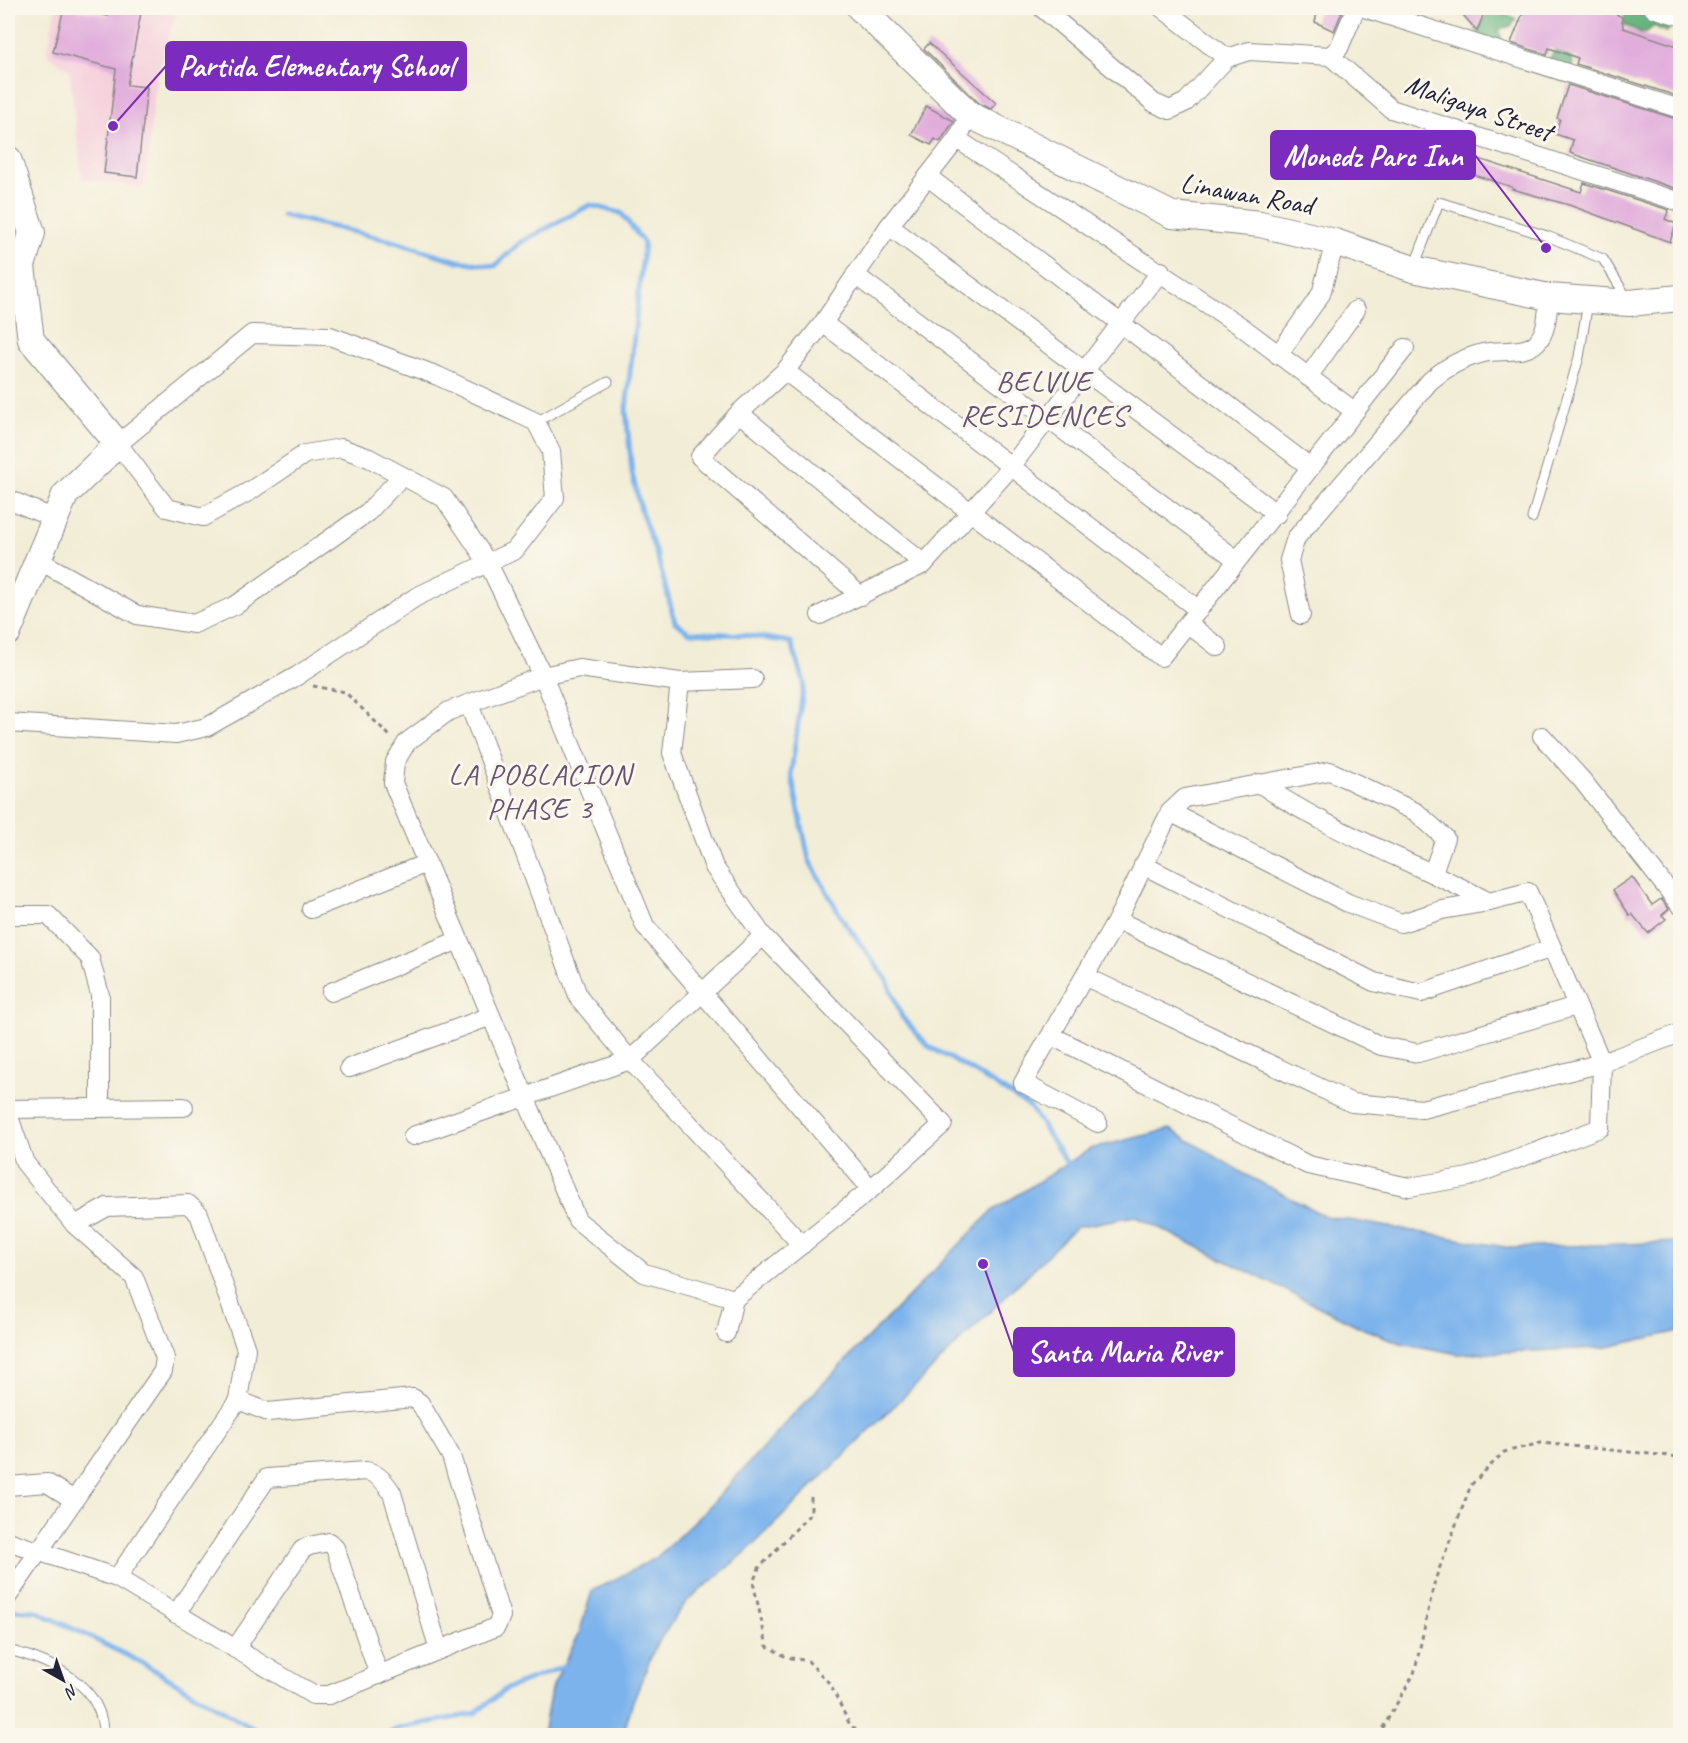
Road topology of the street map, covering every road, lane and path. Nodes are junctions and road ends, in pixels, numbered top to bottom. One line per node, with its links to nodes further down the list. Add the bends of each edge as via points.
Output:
1 (860, 8): 11 (street, Linawan Road)
2 (1042, 8): 9 (street, via 1154,103 1170,110 1186,102)
3 (1162, 8): 9 (street)
4 (1356, 8): 8 (street, via 1339,48)
5 (1364, 8): 10 (street)
6 (1653, 8): 7 (street)
7 (1680, 16)
8 (1329, 56): 9 (street, via 1249,51); 15 (street, Maligaya Street, via 1391,109)
9 (1227, 58)
10 (1680, 109)
11 (970, 115): 12 (street); 17 (street, Linawan Road, via 1172,215 1260,224)
12 (957, 139): 14 (street); 20 (street)
13 (8, 159): 18 (street, via 32,233)
14 (928, 177): 16 (street); 28 (street)
15 (1680, 202)
16 (889, 226): 21 (street); 32 (street)
17 (1335, 242): 19 (street, Linawan Road); 30 (street, via 1321,294)
18 (15, 268): 39 (street, via 31,340)
19 (1413, 269): 22 (street, Linawan Road); 25 (lane, via 1439,202 1547,236 1603,259)
20 (1161, 271): 28 (street); 30 (street)
21 (855, 275): 27 (street); 37 (street)
22 (1549, 297): 24 (street, Linawan Road); 54 (street, via 1545,329 1537,343 1525,349 1484,353 1446,366 1296,538 1289,560)
23 (1680, 298): 25 (street, Linawan Road)
24 (1588, 300): 25 (street, Linawan Road); 46 (lane, via 1579,357)
25 (1629, 303)
26 (1356, 310): 33 (street)
27 (823, 323): 31 (street); 41 (street)
28 (1124, 323): 32 (street); 40 (street)
29 (1405, 348): 35 (street)
30 (1278, 355): 33 (street)
31 (785, 370): 36 (street); 44 (street)
32 (1085, 371): 37 (street); 45 (street)
33 (1308, 377): 35 (street)
34 (608, 382): 38 (lane)
35 (1354, 411): 40 (street)
36 (739, 413): 51 (street); 52 (street, via 700,457)
37 (1049, 419): 41 (street); 49 (street)
38 (536, 422): 39 (street, via 438,376 330,336 252,334); 50 (street, via 551,451 555,498 515,550)
39 (118, 444): 42 (street, via 167,508 202,517 305,454 341,448); 47 (street, via 64,495)
40 (1310, 467): 45 (street)
41 (1010, 468): 44 (street); 55 (street)
42 (402, 476): 48 (street, via 368,512 236,605 194,624 137,615); 50 (street, via 444,498)
43 (8, 499): 47 (street)
44 (971, 514): 51 (street); 55 (street, via 1161,657)
45 (1277, 514): 49 (street)
46 (1532, 518)
47 (55, 519): 48 (street)
48 (38, 560): 56 (street)
49 (1236, 560): 55 (street)
50 (488, 563): 58 (street, via 416,597); 59 (street)
51 (924, 564): 52 (street)
52 (861, 596): 53 (street)
53 (820, 615)
54 (1301, 615)
55 (1193, 617): 57 (street)
56 (8, 633)
57 (1218, 647)
58 (297, 676): 63 (street, via 207,727 176,734); 65 (path, via 316,688 345,692)
59 (543, 676): 61 (street, via 579,668); 62 (street); 81 (street, via 645,926)
60 (753, 679): 61 (street)
61 (680, 682): 76 (street, via 672,753 714,867)
62 (469, 704): 65 (street, via 448,711 407,742); 86 (street, via 579,998)
63 (8, 723)
64 (1542, 736): 72 (street, via 1582,780)
65 (402, 752): 68 (street, via 395,762 393,783)
66 (1259, 783): 67 (street, via 1185,798); 70 (street, via 1300,810); 70 (street, via 1330,771 1416,812 1445,838)
67 (1170, 812): 69 (street); 71 (street, via 1348,903 1401,923 1442,910)
68 (427, 863): 73 (street); 77 (street)
69 (1143, 865): 75 (street); 78 (street, via 1374,982 1420,993)
70 (1433, 872): 71 (street)
71 (1489, 902): 78 (street, via 1528,892)
72 (1680, 905)
73 (311, 909)
74 (8, 915): 91 (street, via 48,915 90,958 100,995)
75 (1117, 920): 79 (street); 82 (street, via 1381,1046 1418,1053)
76 (763, 936): 81 (street); 96 (street, via 944,1124)
77 (459, 940): 80 (street); 83 (street)
78 (1552, 948): 82 (street)
79 (1084, 976): 85 (street); 87 (street, via 1352,1102 1422,1109)
80 (330, 992)
81 (700, 992): 86 (street); 96 (street)
82 (1576, 1006): 87 (street)
83 (491, 1016): 88 (street); 89 (street)
84 (1680, 1034): 87 (street)
85 (1052, 1036): 87 (street, via 1308,1165 1409,1187 1469,1177 1600,1128); 94 (street, via 1023,1083)
86 (630, 1060): 89 (street); 98 (street)
87 (1602, 1063)
88 (349, 1068)
89 (525, 1096): 95 (street); 99 (street, via 577,1220 644,1273)
90 (184, 1107): 91 (street)
91 (100, 1108): 92 (street)
92 (8, 1109)
93 (8, 1114): 97 (street, via 26,1163)
94 (1098, 1123)
95 (413, 1136)
96 (871, 1189): 98 (street)
97 (75, 1225): 101 (street, via 107,1207 188,1204 194,1208 246,1349); 105 (street, via 135,1277 165,1358 163,1371)
98 (802, 1245): 99 (street)
99 (734, 1299): 100 (street)
100 (726, 1333)
101 (238, 1400): 108 (street); 113 (street, via 268,1412 413,1398 420,1403 450,1456 501,1616 496,1627)
102 (1680, 1457): 117 (path, via 1541,1443 1504,1452 1471,1485 1435,1580 1414,1674)
103 (8, 1485): 105 (street, via 47,1484)
104 (811, 1497): 116 (path, via 811,1514 759,1568 753,1581 767,1647 786,1657 808,1661 830,1684 850,1725)
105 (74, 1500): 107 (street)
106 (8, 1541): 107 (street)
107 (38, 1551): 108 (street); 109 (street)
108 (117, 1578): 110 (street)
109 (8, 1596)
110 (176, 1614): 111 (street); 113 (street, via 267,1478 366,1470 386,1483 393,1493)
111 (235, 1649): 114 (street, via 313,1695 329,1695); 114 (street, via 302,1550 329,1542 335,1548)
112 (8, 1650): 115 (lane, via 33,1656 71,1676 91,1696)
113 (439, 1650): 114 (street)
114 (379, 1675)
115 (103, 1736)
116 (864, 1736)
117 (1378, 1736)

